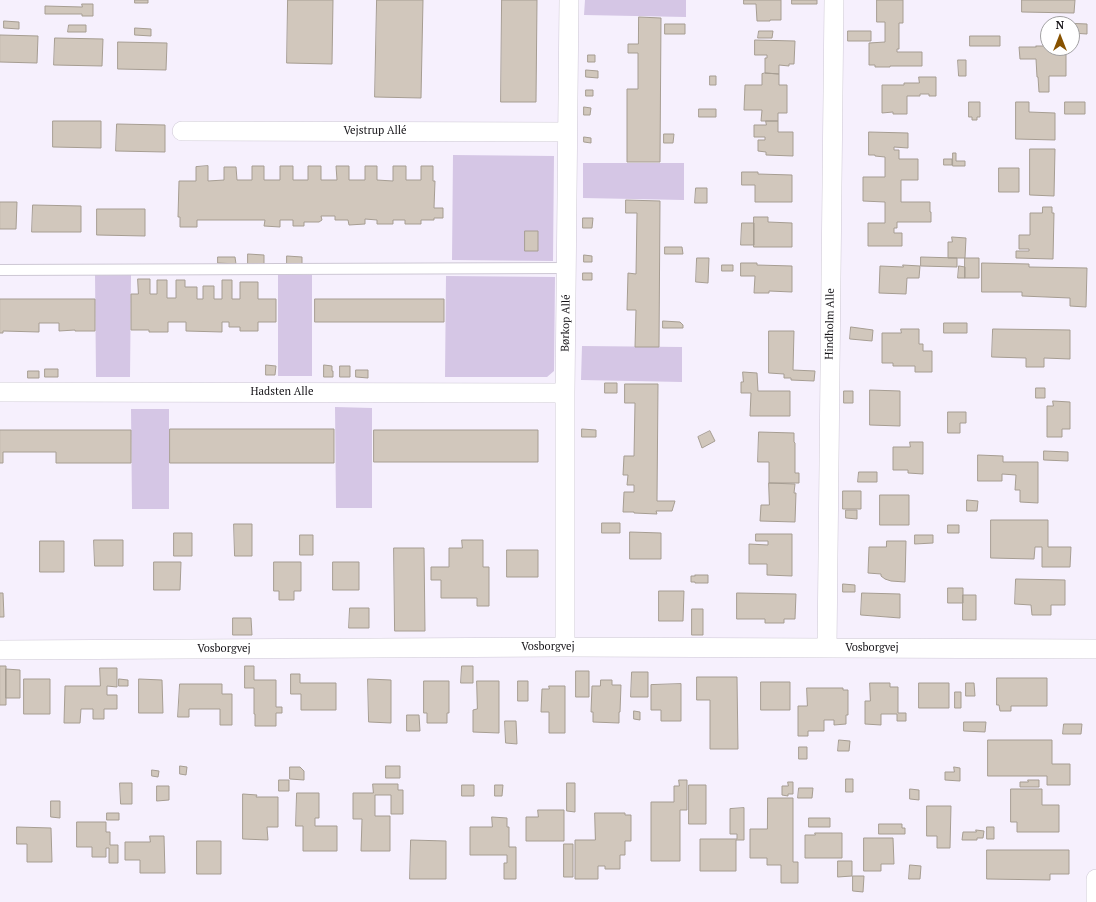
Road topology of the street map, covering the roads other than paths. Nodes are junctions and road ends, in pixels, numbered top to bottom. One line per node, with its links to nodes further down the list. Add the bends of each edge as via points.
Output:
1 (569, 0): 4 (street, Børkop Allé)
2 (834, 0): 10 (street, Hindholm Alle)
3 (182, 131): 4 (street, Vejstrup Allé)
4 (567, 132): 5 (street, Børkop Allé)
5 (567, 268): 6 (lane); 8 (street, Børkop Allé)
6 (0, 270)
7 (0, 392): 8 (street, Hadsten Alle)
8 (565, 393): 9 (street, Børkop Allé)
9 (564, 647): 10 (street, Vosborgvej); 12 (street, Vosborgvej)
10 (827, 648): 11 (street, Vosborgvej)
11 (1096, 649)
12 (0, 650)
13 (1096, 880): 14 (street)
14 (1096, 902)

